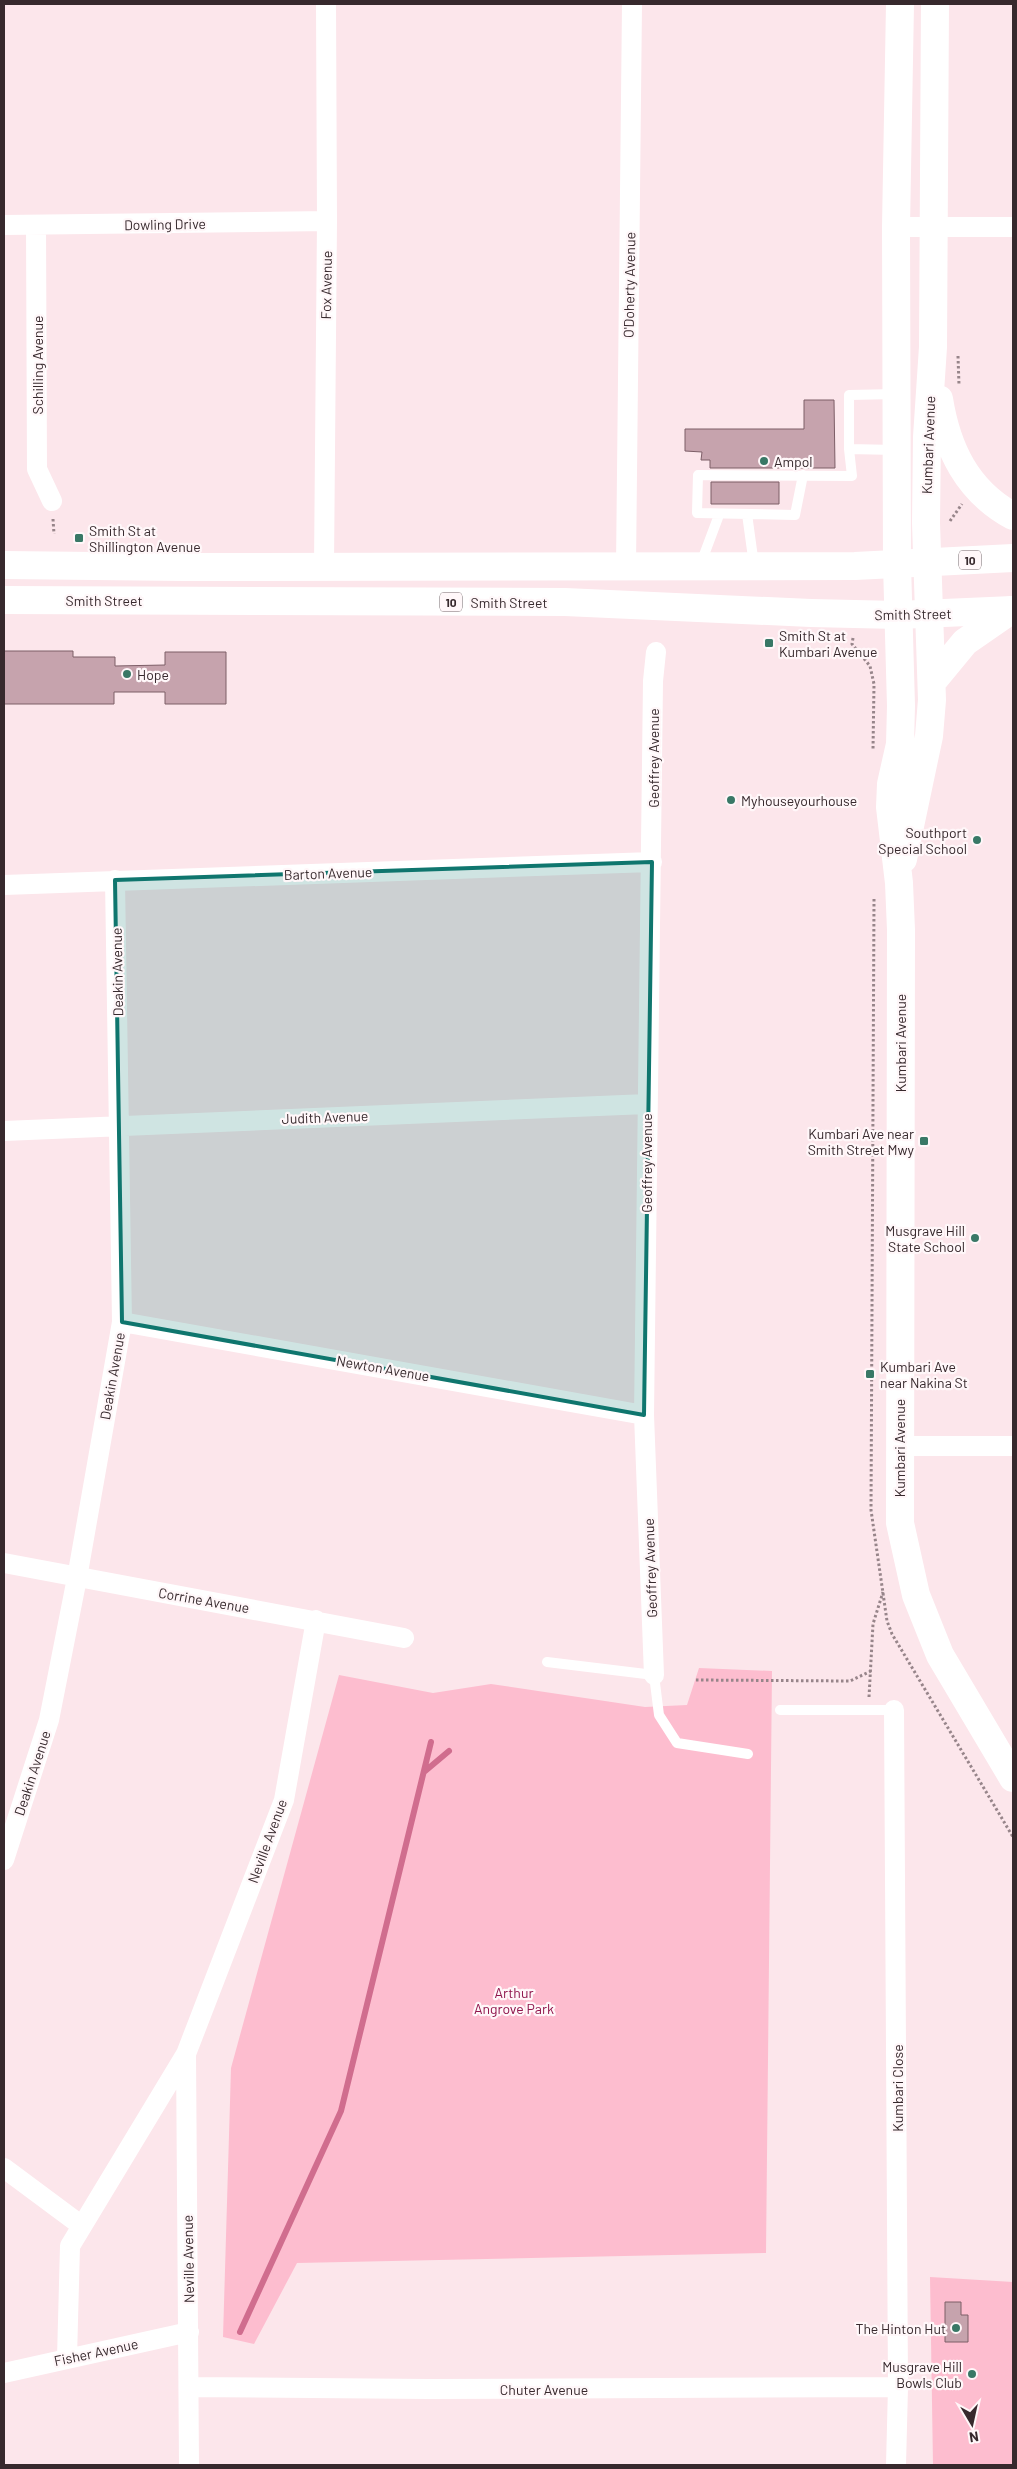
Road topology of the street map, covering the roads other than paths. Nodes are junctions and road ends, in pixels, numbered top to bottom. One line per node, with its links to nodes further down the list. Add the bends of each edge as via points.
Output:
1 (326, 4): 5 (street, Fox Avenue)
2 (632, 4): 26 (street, O'Doherty Avenue)
3 (900, 4): 8 (main road, Kumbari Avenue)
4 (935, 4): 9 (main road, Kumbari Avenue)
5 (327, 221): 7 (street, Dowling Drive); 24 (street, Fox Avenue)
6 (4, 225): 7 (street, Dowling Drive)
7 (36, 225): 16 (street, Schilling Avenue, via 37,469)
8 (896, 227): 9 (street); 12 (main road, Kumbari Avenue)
9 (935, 227): 10 (street); 11 (main road, Kumbari Avenue)
10 (1013, 227)
11 (933, 363): 19 (main road, via 943,421 954,455 981,493); 21 (main road, Kumbari Avenue, via 926,462)
12 (897, 394): 13 (lane, via 849,395); 14 (main road, Kumbari Avenue)
13 (849, 449): 14 (lane); 15 (lane, via 852,476)
14 (897, 450): 22 (main road, Kumbari Avenue)
15 (803, 475): 17 (lane, via 794,515); 18 (lane, via 698,475 697,513)
16 (52, 500)
17 (747, 514): 18 (lane); 25 (lane)
18 (719, 515): 27 (lane)
19 (1013, 516)
20 (1013, 558): 21 (main road, 10)
21 (927, 562): 22 (main road, 10); 30 (main road, Kumbari Avenue)
22 (897, 564): 25 (main road, 10); 31 (main road, Kumbari Avenue)
23 (4, 565): 24 (main road, 10)
24 (324, 566): 26 (main road, 10)
25 (754, 566): 27 (main road, 10)
26 (626, 567): 27 (main road, 10)
27 (700, 567)
28 (4, 600): 31 (main road, Smith Street / 10, via 565,602)
29 (1012, 610): 30 (main road, Smith Street / 10); 33 (main road, via 965,642)
30 (930, 614): 31 (main road, Smith Street / 10); 33 (main road, Kumbari Avenue)
31 (898, 615): 36 (main road, Kumbari Avenue, via 900,744 891,784 890,807)
32 (656, 652): 34 (street, Geoffrey Avenue)
33 (932, 682): 36 (main road, Kumbari Avenue, via 929,736)
34 (652, 862): 35 (street, Barton Avenue); 38 (street, Geoffrey Avenue)
35 (115, 880): 37 (street, Barton Avenue); 39 (street, Deakin Avenue)
36 (899, 883): 43 (main road, Kumbari Avenue)
37 (4, 885)
38 (647, 1104): 39 (street, Judith Avenue); 42 (street, Geoffrey Avenue)
39 (119, 1126): 40 (street, Judith Avenue); 41 (street, Deakin Avenue)
40 (4, 1131)
41 (122, 1322): 42 (street, Newton Avenue); 46 (street, Deakin Avenue)
42 (644, 1415): 50 (street, Geoffrey Avenue)
43 (898, 1446): 44 (street); 54 (main road, Kumbari Avenue, via 900,1523 916,1595 940,1655)
44 (1013, 1446)
45 (4, 1563): 46 (street, Corrine Avenue)
46 (77, 1578): 47 (street, Corrine Avenue); 55 (street, Deakin Avenue, via 49,1720)
47 (316, 1620): 48 (street, Corrine Avenue); 56 (street, Neville Avenue, via 284,1800)
48 (404, 1638)
49 (547, 1662): 50 (lane)
50 (654, 1674): 53 (lane, via 659,1715 677,1743)
51 (780, 1710): 52 (lane)
52 (894, 1710): 63 (street, Kumbari Close)
53 (748, 1754)
54 (1013, 1778)
55 (4, 1860)
56 (186, 2054): 58 (street, Neville Avenue); 59 (street, Neville Avenue)
57 (4, 2168): 58 (street)
58 (82, 2226): 60 (street, Neville Avenue, via 70,2246)
59 (189, 2332): 60 (street, Fisher Avenue); 62 (street, Neville Avenue)
60 (67, 2358): 61 (street, Fisher Avenue)
61 (4, 2372)
62 (189, 2387): 63 (street, Chuter Avenue); 64 (street, Neville Avenue)
63 (898, 2387): 65 (street, Kumbari Close)
64 (189, 2465)
65 (896, 2465)

